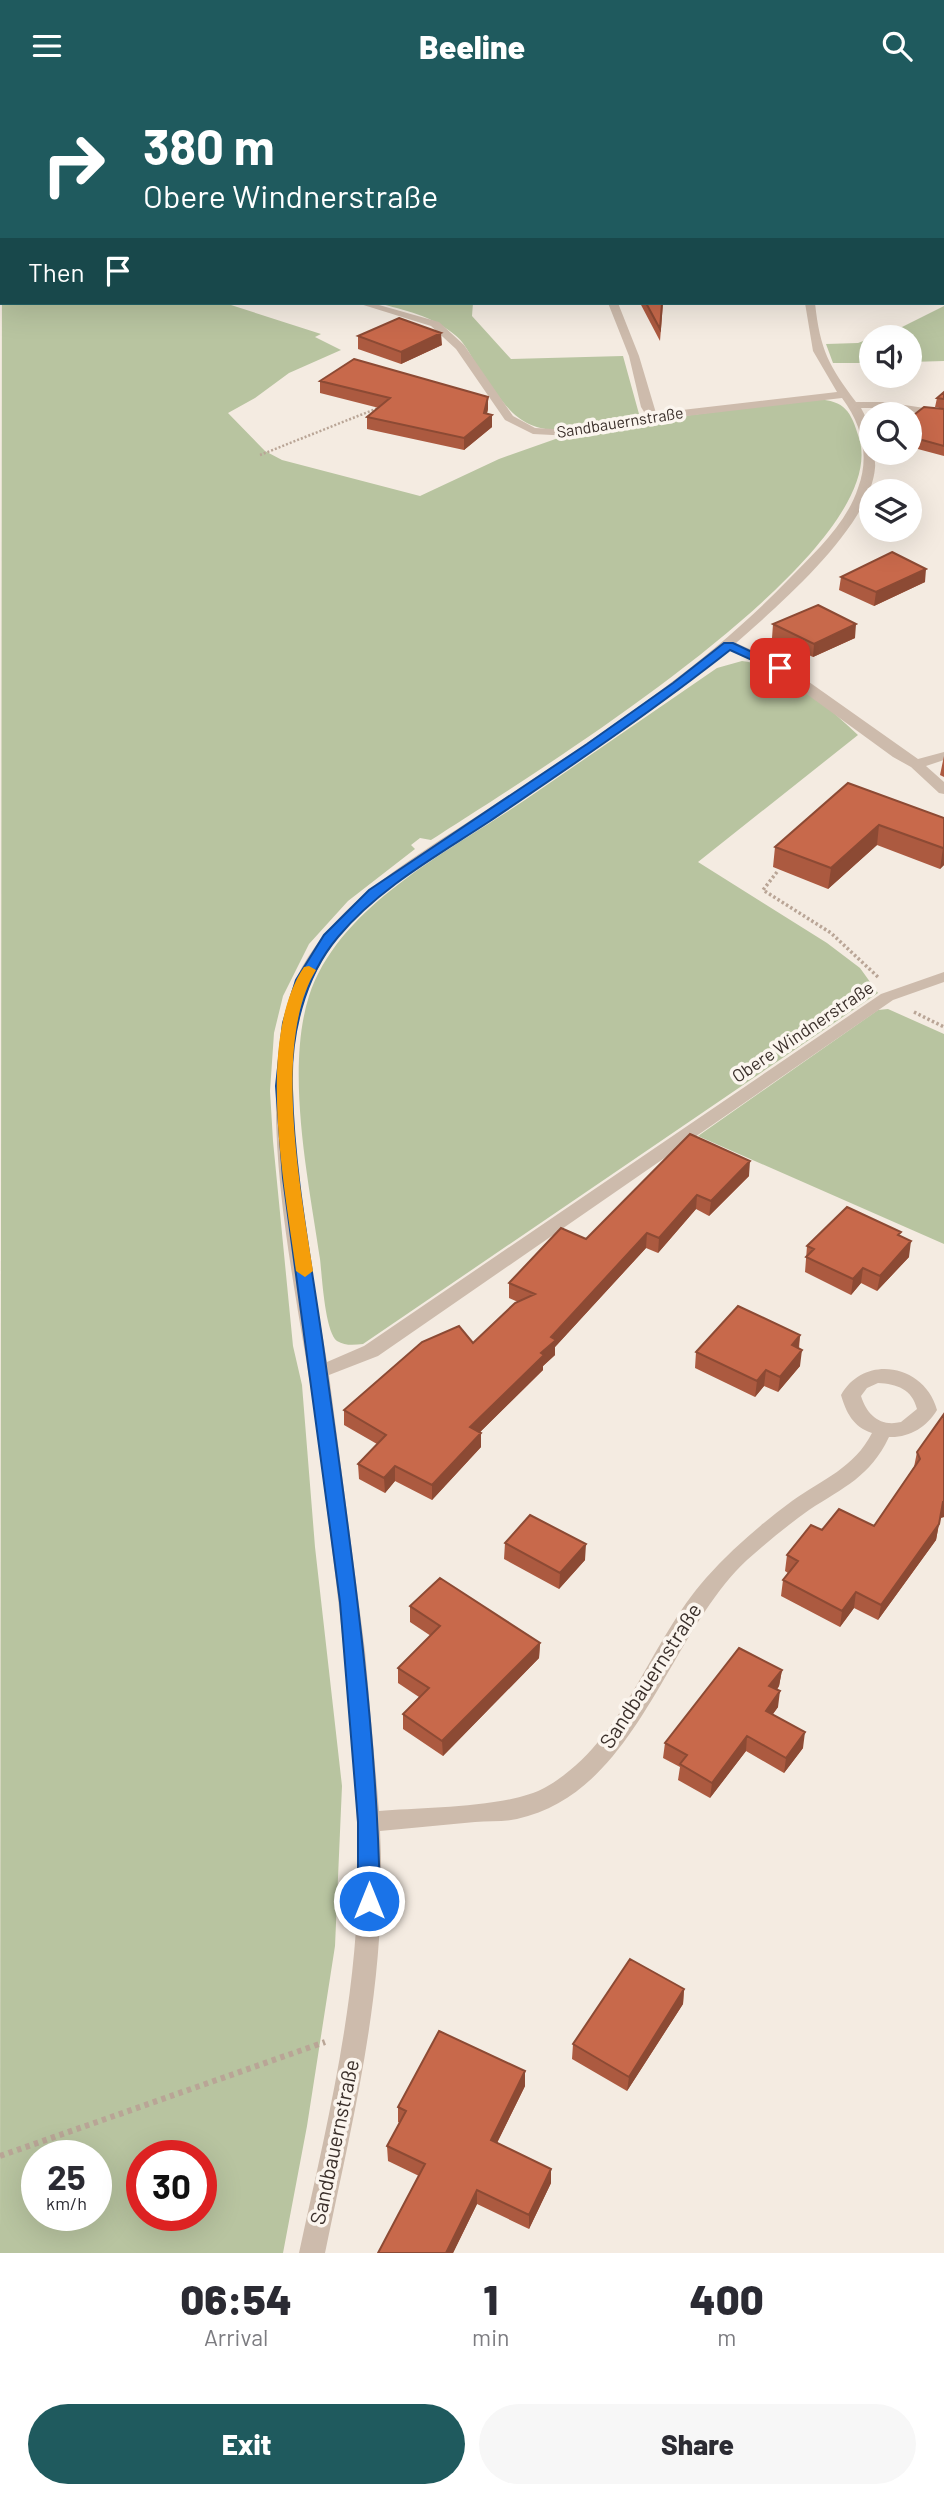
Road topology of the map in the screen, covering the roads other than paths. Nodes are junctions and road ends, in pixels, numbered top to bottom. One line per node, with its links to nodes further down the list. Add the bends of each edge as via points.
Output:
1 (369, 305): 6 (street, Sandbauernstraße, via 435,324 460,347 509,418 533,431 572,433)
2 (614, 305): 6 (street)
3 (810, 305): 4 (street, Sandbauernstraße, via 819,354)
4 (851, 399): 5 (street); 6 (street, Sandbauernstraße); 7 (street, Sandbauernstraße, via 870,446 869,476 858,504 819,555)
5 (944, 414)
6 (653, 417)
7 (729, 645): 9 (street, via 780,668); 12 (street, Sandbauernstraße, via 591,747 374,893 331,935 303,980 290,1023 284,1086 291,1178)
8 (944, 756): 9 (street)
9 (916, 764): 10 (street)
10 (944, 790)
11 (944, 978): 12 (street, Obere Windnerstraße, via 890,996 371,1351)
12 (319, 1371): 14 (street, Sandbauernstraße, via 349,1602)
13 (883, 1430): 14 (street, Sandbauernstraße, via 871,1454 850,1475 800,1506 739,1555 700,1599 624,1725 592,1764 554,1794 517,1809)
14 (368, 1822): 15 (street, Sandbauernstraße, via 369,1928 359,2031)
15 (312, 2253)

